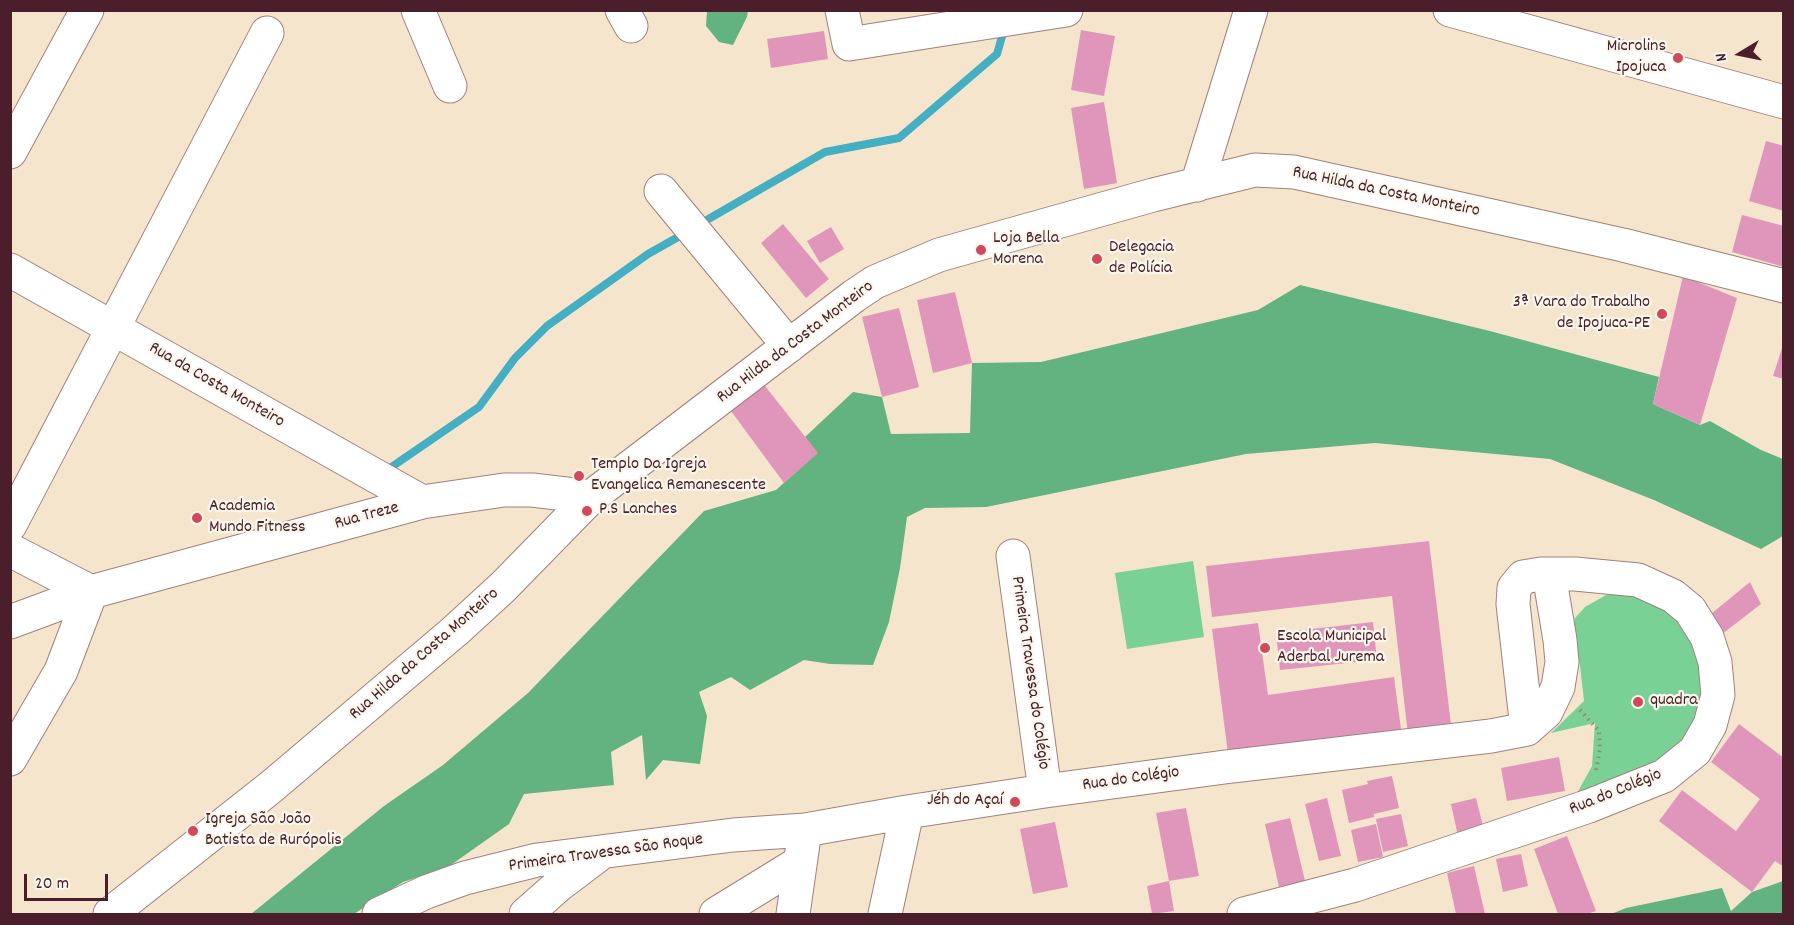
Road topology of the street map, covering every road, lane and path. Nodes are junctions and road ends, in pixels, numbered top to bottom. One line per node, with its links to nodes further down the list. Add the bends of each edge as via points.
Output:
1 (87, 10): 10 (street)
2 (418, 10): 8 (street)
3 (842, 10): 4 (street, via 849,44)
4 (1065, 10)
5 (1251, 10): 11 (street)
6 (1450, 10): 9 (street)
7 (267, 33): 15 (street)
8 (450, 87)
9 (1784, 102)
10 (10, 152)
11 (1197, 185): 14 (street, Rua Hilda da Costa Monteiro, via 1256,170 1294,171 1623,245); 16 (street, Rua Hilda da Costa Monteiro, via 939,255 875,282)
12 (671, 203): 16 (street)
13 (10, 270): 15 (street, Rua da Costa Monteiro)
14 (1784, 286)
15 (114, 327): 18 (street, Rua da Costa Monteiro); 19 (street)
16 (789, 346): 17 (street, Rua Hilda da Costa Monteiro)
17 (591, 497): 18 (street, Rua Treze, via 504,490); 34 (street, Rua Hilda da Costa Monteiro, via 455,631 272,787)
18 (422, 502): 23 (street, Rua Treze)
19 (10, 525)
20 (10, 550): 23 (street)
21 (1012, 556): 28 (street, Primeira Travessa do Colégio)
22 (1549, 574): 25 (street, via 1562,662); 26 (street, Rua do Colégio, via 1523,577 1514,588); 29 (street, Rua do Colégio, via 1638,580 1673,596 1690,610 1707,637 1715,662 1718,695 1710,725 1695,751 1664,776)
23 (91, 592): 24 (street, Rua Treze); 27 (street, via 61,671)
24 (10, 622)
25 (1558, 687): 26 (street, via 1546,712); 29 (path, via 1599,731 1600,749)
26 (1527, 729): 28 (street, Rua do Colégio)
27 (10, 759)
28 (1045, 791): 30 (street, Rua do Colégio)
29 (1589, 806): 40 (street, Rua do Colégio, via 1355,885)
30 (907, 812): 31 (street, Rua do Colégio); 39 (street)
31 (805, 830): 32 (street, Primeira Travessa São Roque, via 733,835); 33 (street)
32 (602, 853): 35 (street, Primeira Travessa São Roque, via 537,860 465,878); 36 (street)
33 (799, 863): 37 (street); 38 (street)
34 (110, 915)
35 (379, 915)
36 (526, 915)
37 (716, 915)
38 (793, 915)
39 (885, 915)
40 (1244, 915)

